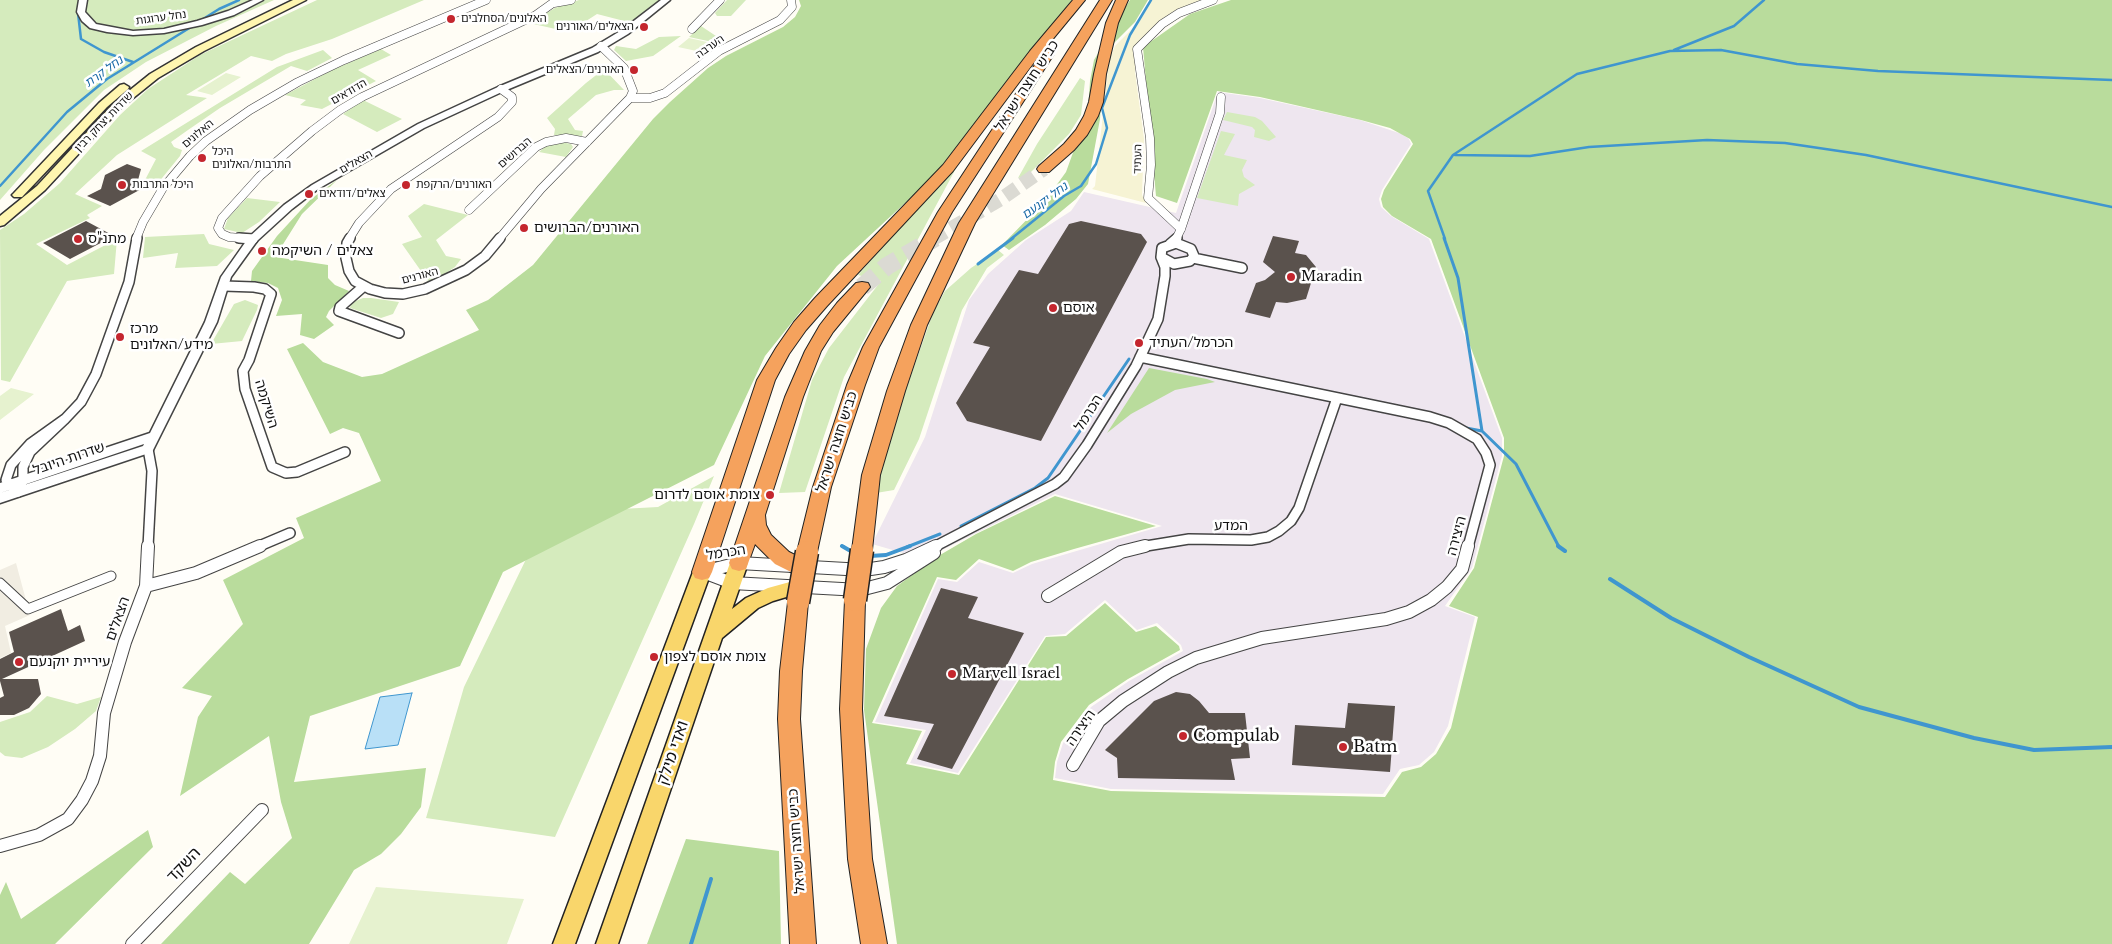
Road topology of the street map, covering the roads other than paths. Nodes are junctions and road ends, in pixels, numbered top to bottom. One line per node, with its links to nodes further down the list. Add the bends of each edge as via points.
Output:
1 (83, 0): 4 (street, נחל ערוגות, via 81,12 89,23 107,30 133,33 164,31 199,23)
2 (90, 0): 3 (street, נחל ערוגות, via 89,10 99,22 116,28 139,29 198,21)
3 (252, 0)
4 (259, 0)
5 (288, 0): 27 (main road, שדרות יצחק רבין, via 191,46 141,74 102,105 36,178)
6 (301, 0): 18 (main road, שדרות יצחק רבין)
7 (310, 0): 18 (main road)
8 (486, 0): 44 (street, האלונים, via 298,82 244,114 190,156 163,188 143,222 136,240 130,282 96,374 81,402)
9 (570, 0): 17 (street)
10 (666, 0): 20 (street, הצאלים)
11 (720, 0): 19 (street)
12 (791, 0): 23 (street, הערבה, via 792,7 780,20 719,51 665,93 650,98)
13 (1081, 0): 52 (highway, כביש חוצה ישראל, via 945,212 871,347 822,487); 54 (highway, via 1034,54 948,168 821,302 782,352 766,380)
14 (1106, 0): 69 (highway, כביש חוצה ישראל, bridge, via 968,223 920,325 871,475 855,600 851,718 860,859)
15 (1122, 0): 25 (highway, via 1112,23 1091,116 1070,146)
16 (1213, 0): 29 (street, העתיד, via 1179,13 1162,24 1137,49 1150,138 1148,198)
17 (555, 2): 30 (street, הדודאים, via 522,22 362,97 312,131 260,176 222,218 218,228 222,234)
18 (242, 28): 28 (main road, שדרות יצחק רבין, via 169,66 130,94 41,188)
19 (692, 29)
20 (601, 46): 21 (street, הצאלים); 23 (street, via 624,68 633,91)
21 (501, 89): 30 (street, הצאלים, via 421,126 339,171 288,207); 39 (street, via 512,97 507,108 391,189 359,223 347,243 346,258 355,281)
22 (1221, 96): 29 (street, via 1220,112)
23 (630, 98): 24 (street, האורנים)
24 (587, 142): 26 (street, הברושים, via 566,138 541,144); 39 (street, האורנים, via 541,189 485,256 466,270 425,289 403,294 385,293)
25 (1044, 169)
26 (469, 210)
27 (0, 211)
28 (0, 222)
29 (1181, 229): 31 (street); 32 (street)
30 (252, 239): 38 (street, הצאלים, via 226,277)
31 (1170, 244): 32 (street); 33 (street, via 1162,248)
32 (1187, 246): 34 (street, via 1193,252)
33 (1161, 257): 35 (street, via 1168,263); 37 (street, הכרמל)
34 (1193, 258): 35 (street); 36 (street)
35 (1180, 264): 37 (street)
36 (1242, 268)
37 (1165, 276): 42 (street, הכרמל, via 1158,319)
38 (224, 286): 45 (street, הצאלים, via 211,322 154,436); 46 (street, השיקמה, via 254,287 271,294 250,360 243,371 244,389 272,467 286,473 297,472)
39 (364, 286): 41 (street, via 339,311)
40 (862, 287): 49 (highway, via 813,350 794,396)
41 (398, 333)
42 (1140, 358): 43 (street, היצירה); 51 (street, הכרמל, via 1064,477 1046,491)
43 (1337, 398): 60 (street, המדע, via 1299,508 1279,531 1251,540 1189,539 1121,552); 62 (street, היצירה, via 1430,417 1449,423 1477,439 1490,465 1462,569 1448,587 1409,612 1386,619 1262,638 1196,658 1168,672 1122,701 1099,721)
44 (65, 419): 47 (street, האלונים, via 30,452); 47 (street, האלונים, via 19,456 8,471 6,480)
45 (143, 446): 47 (street, שדרות היובל); 58 (street, הצאלים, via 152,471)
46 (346, 452)
47 (13, 486): 48 (street, שדרות היובל)
48 (0, 498)
49 (756, 517): 52 (highway, via 763,540 782,558); 53 (highway)
50 (290, 533): 58 (street, via 196,573)
51 (957, 536): 52 (street, הכרמל, via 906,560 874,569); 59 (street, הכרמל, via 899,576 873,588)
52 (803, 559): 53 (street, הכרמל); 59 (highway, כביש חוצה ישראל, bridge)
53 (739, 563): 54 (street, הכרמל); 57 (main road, ואדי מילק)
54 (702, 572): 57 (street, הכרמל); 66 (main road)
55 (111, 576): 56 (street, via 28,609)
56 (0, 582)
57 (732, 583): 59 (street, הכרמל); 61 (main road, ואדי מילק)
58 (146, 586): 64 (street, הצאלים, via 104,713 100,756 82,800 68,819 39,835)
59 (798, 595): 61 (main road, via 768,595 752,603); 68 (highway, כביש חוצה ישראל, via 789,719)
60 (1048, 596)
61 (713, 636): 67 (main road, ואדי מילק)
62 (1073, 765)
63 (262, 810): 65 (street, השקד)
64 (0, 846)
65 (132, 944)
66 (564, 944)
67 (607, 944)
68 (803, 944)
69 (874, 944)

